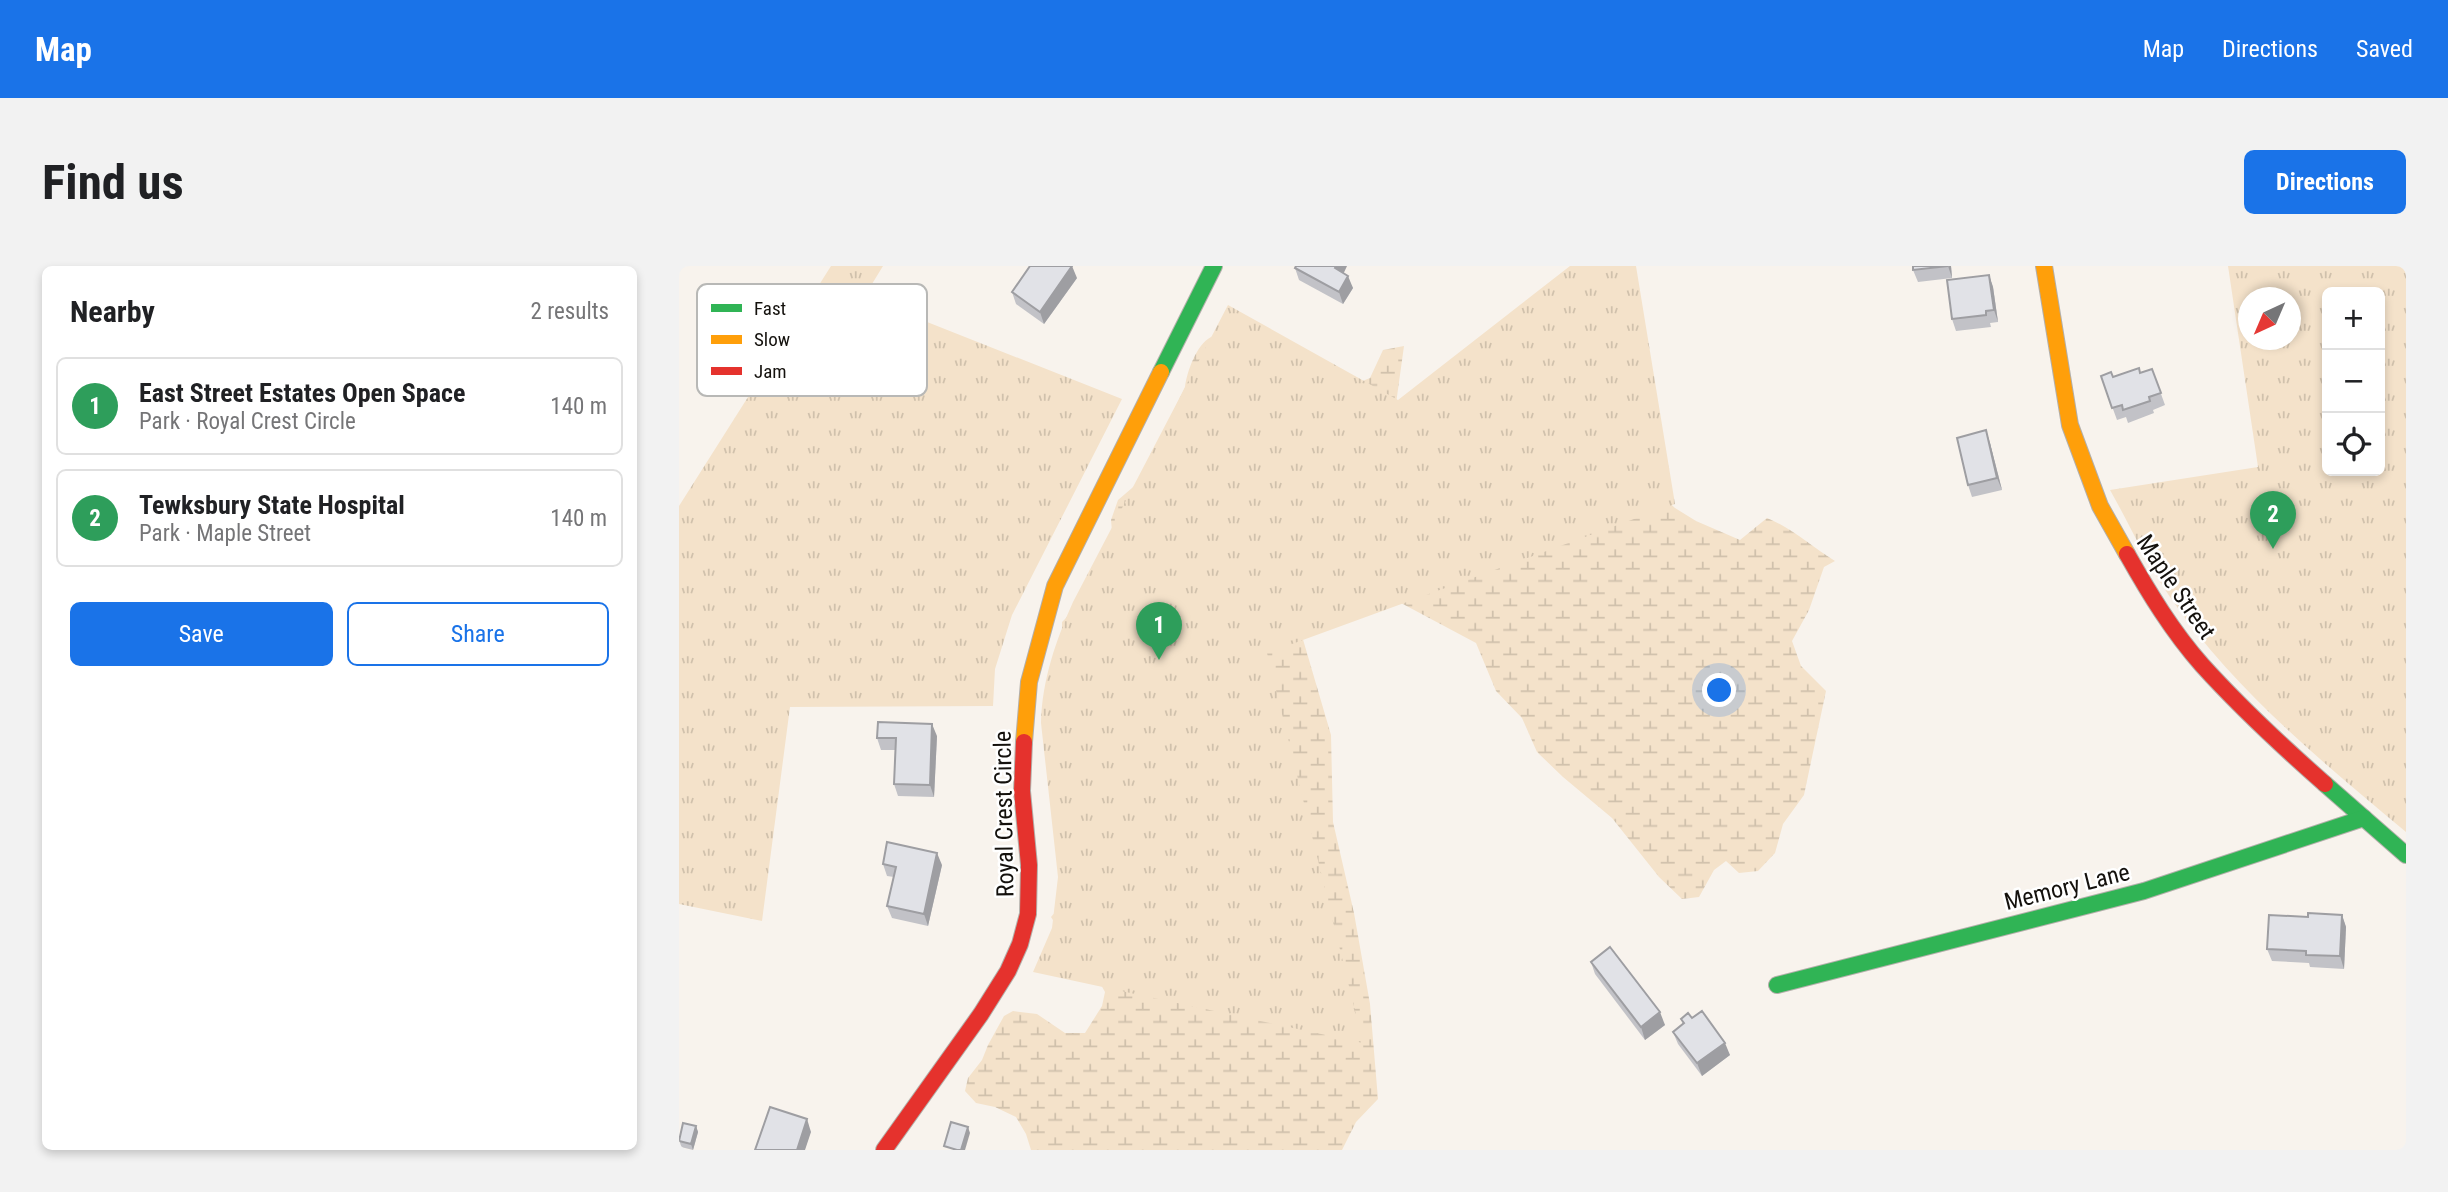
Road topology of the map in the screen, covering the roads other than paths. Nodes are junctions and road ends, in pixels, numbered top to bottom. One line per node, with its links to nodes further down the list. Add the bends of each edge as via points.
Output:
1 (1214, 266): 6 (street, Royal Crest Circle, via 1051,598 1029,682 1025,723 1022,791 1028,914 1020,944 981,1014)
2 (2044, 266): 3 (street, Maple Street, via 2070,425 2100,506 2122,548 2171,626 2202,665 2289,752)
3 (2364, 818): 4 (street, Maple Street); 5 (street, Memory Lane, via 2144,891)
4 (2406, 855)
5 (1777, 985)
6 (884, 1150)

